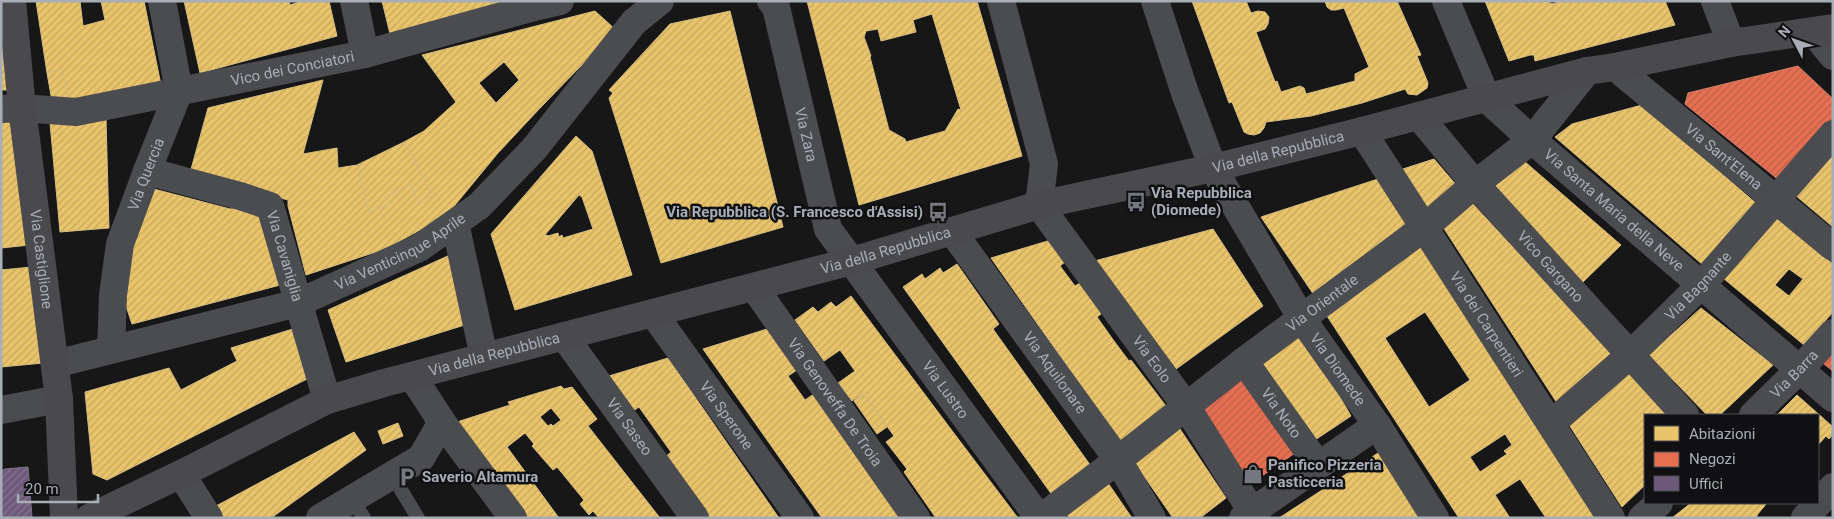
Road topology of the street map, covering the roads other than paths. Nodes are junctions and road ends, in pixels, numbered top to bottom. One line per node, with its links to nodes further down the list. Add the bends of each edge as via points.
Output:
1 (12, 1): 19 (street, Via Castiglione)
2 (162, 1): 17 (street)
3 (354, 1): 13 (street)
4 (771, 1): 33 (street, Via Zara, via 776,7 828,228)
5 (1001, 1): 28 (street, via 1044,164)
6 (1155, 1): 24 (street, Via Diomede)
7 (1446, 1): 18 (street)
8 (1715, 1): 12 (street)
9 (545, 3): 13 (street, Vico dei Conciatori)
10 (648, 4): 29 (street, Via Venticinque Aprile, via 534,149 479,206)
11 (1823, 30): 12 (street, Via della Repubblica); 14 (street)
12 (1731, 43): 15 (street, Via della Repubblica)
13 (365, 54): 17 (street, Vico dei Conciatori)
14 (1833, 56)
15 (1615, 67): 16 (street, Via della Repubblica); 27 (street, Via Sant'Elena)
16 (1587, 72): 18 (street, Via della Repubblica); 23 (street, Via Orientale)
17 (179, 91): 19 (street, Vico dei Conciatori, via 76,112); 25 (street, Via Quercia)
18 (1487, 99): 20 (street, Via della Repubblica); 23 (street, Via Santa Maria della Neve)
19 (12, 108): 45 (street, Via Castiglione)
20 (1419, 116): 21 (street, Via della Repubblica); 26 (street, Vico Gargano)
21 (1362, 131): 24 (street, Via della Repubblica); 30 (street, Via dei Carpentieri)
22 (1833, 134): 27 (street, Via Bagnante)
23 (1532, 140): 26 (street, Via Orientale); 34 (street, Via Santa Maria della Neve)
24 (1213, 168): 28 (street, Via della Repubblica); 38 (street, Via Diomede)
25 (147, 171): 36 (street, Via Cavaniglia, via 270,206); 41 (street, Via Quercia, via 120,244 113,295)
26 (1475, 184): 30 (street, Via Orientale); 42 (street, Vico Gargano)
27 (1776, 200): 32 (street, Via Sant'Elena); 34 (street, Via Bagnante)
28 (1039, 206): 31 (street, Via della Repubblica); 51 (street, Via Eolo)
29 (455, 223): 36 (street, Via Venticinque Aprile, via 419,248); 43 (street)
30 (1425, 227): 38 (street, Via Orientale); 56 (street, Via dei Carpentieri)
31 (952, 231): 33 (street, Via della Repubblica); 58 (street, Via Aquilonare)
32 (1833, 247)
33 (852, 261): 35 (street, Via della Repubblica); 77 (street, Via Lustro)
34 (1702, 284): 42 (street, Via Bagnante); 46 (street, Via Santa Maria della Neve)
35 (754, 287): 37 (street, Via della Repubblica); 76 (street, Via Genoveffa De Troia)
36 (298, 302): 41 (street, Via Venticinque Aprile); 50 (street, Via Cavaniglia)
37 (653, 313): 40 (street, Via della Repubblica); 75 (street, Via Sperone)
38 (1302, 318): 44 (street, Via Orientale); 57 (street, Via Diomede)
39 (1833, 332): 46 (street, Via Barra)
40 (564, 336): 43 (street, Via della Repubblica); 74 (street, Via Saseo)
41 (111, 349): 45 (street, Via Venticinque Aprile)
42 (1630, 355): 53 (street, Vico Gargano); 56 (street, Via Bagnante)
43 (484, 357): 47 (street, Via della Repubblica)
44 (1244, 361): 51 (street, Via Orientale); 59 (street, Via Noto)
45 (55, 364): 49 (street, Via Castiglione)
46 (1800, 369): 48 (street, Via Santa Maria della Neve); 54 (street, Via Barra)
47 (412, 376): 50 (street, Via della Repubblica); 55 (street)
48 (1833, 398)
49 (59, 399): 52 (street); 68 (street, Via Castiglione)
50 (327, 400): 60 (street, Via della Repubblica)
51 (1186, 406): 58 (street, Via Orientale); 67 (street, Via Eolo)
52 (1, 410)
53 (1684, 414)
54 (1754, 414)
55 (442, 422): 61 (street, via 421,458); 73 (street)
56 (1550, 424): 80 (street, Via dei Carpentieri)
57 (1376, 425): 59 (street); 79 (street, Via Diomede)
58 (1118, 460): 77 (street, Via Orientale); 78 (street, Via Aquilonare)
59 (1318, 465): 67 (street)
60 (181, 474): 69 (street, Via della Repubblica); 70 (street)
61 (392, 475): 66 (street); 72 (lane)
62 (1833, 487): 63 (street)
63 (1819, 502)
64 (1658, 504): 81 (street)
65 (1818, 504): 82 (street)
66 (358, 508): 71 (street)
67 (1251, 516)
68 (64, 518)
69 (89, 518)
70 (209, 518)
71 (320, 518)
72 (418, 518)
73 (513, 518)
74 (695, 518)
75 (800, 518)
76 (916, 518)
77 (1040, 518)
78 (1152, 518)
79 (1435, 518)
80 (1611, 518)
81 (1642, 518)
82 (1805, 518)

